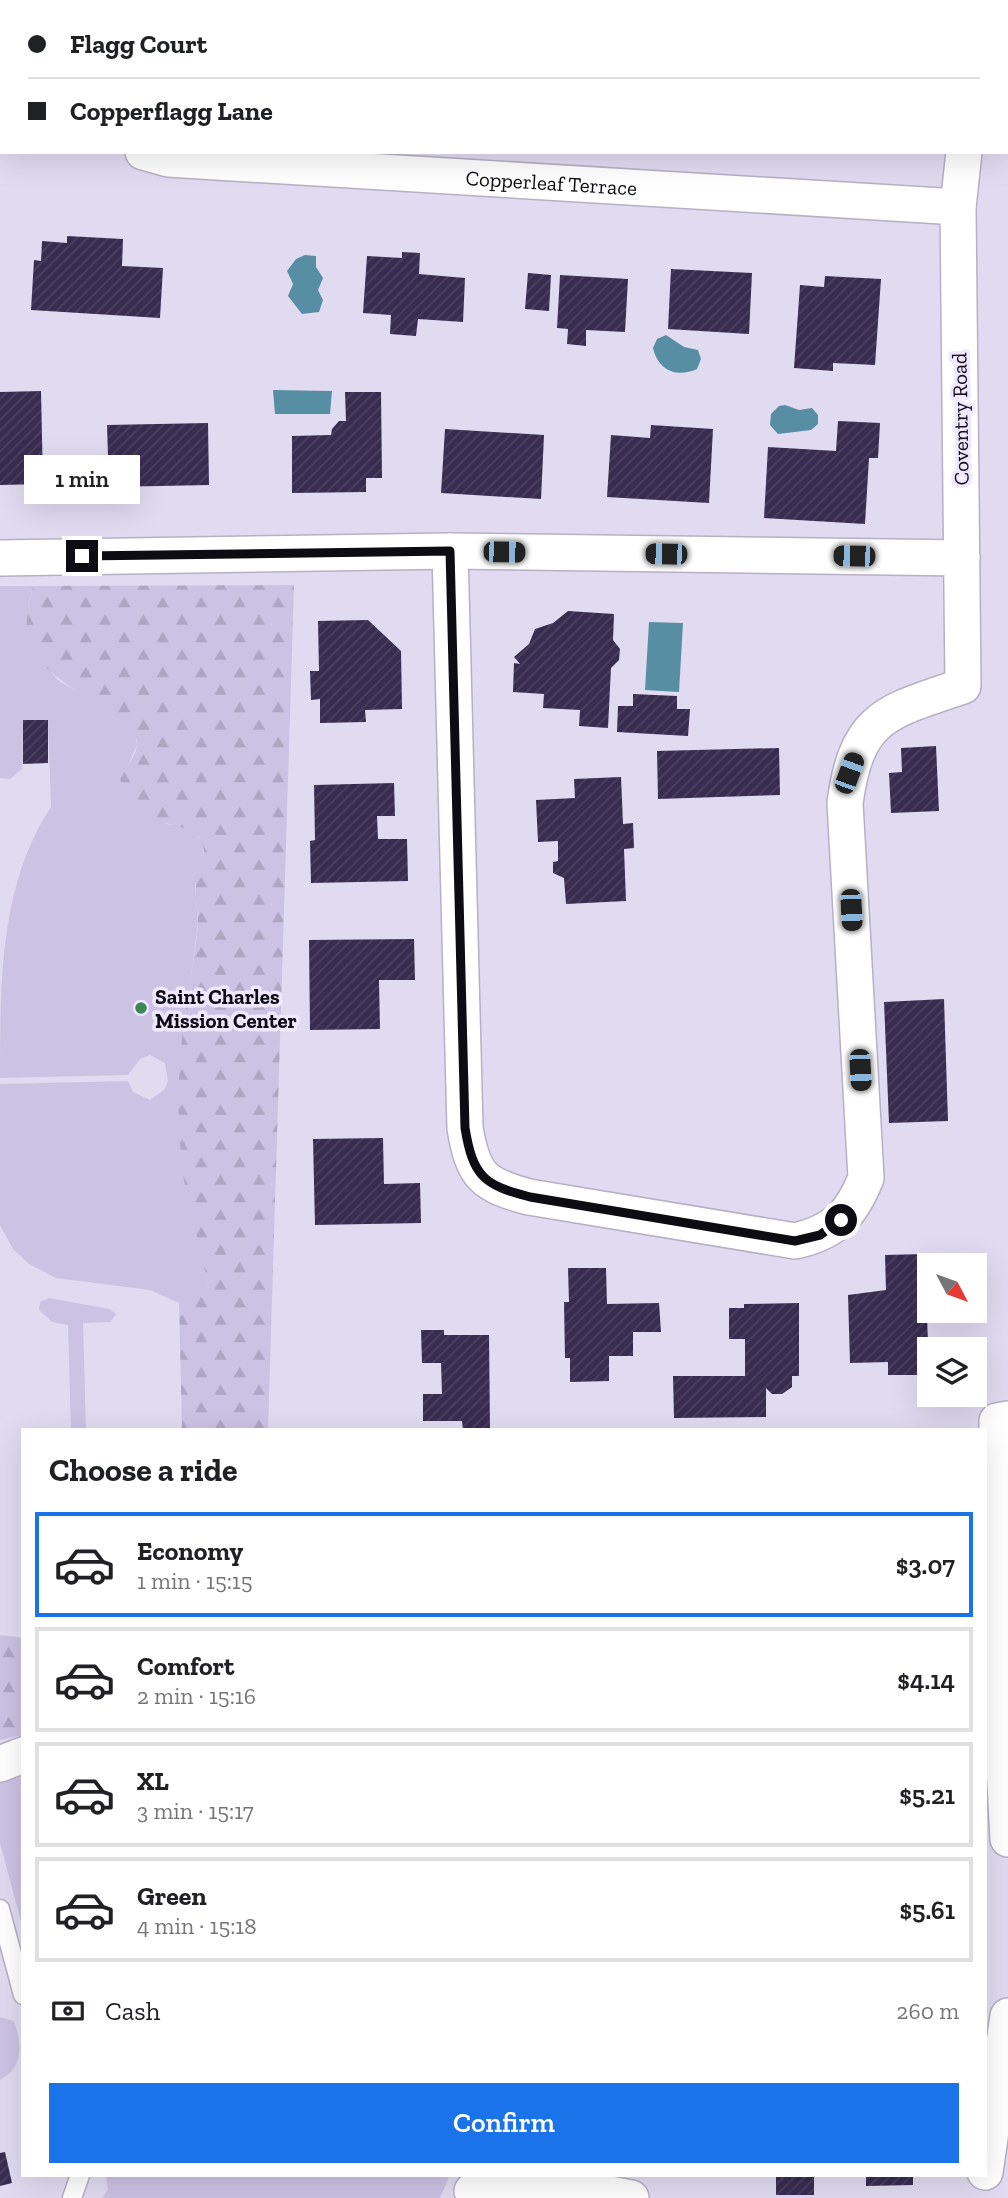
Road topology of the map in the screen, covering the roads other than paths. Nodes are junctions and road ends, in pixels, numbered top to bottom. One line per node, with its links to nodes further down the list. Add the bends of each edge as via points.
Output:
1 (151, 154): 3 (street, Copperleaf Terrace, via 168,159)
2 (964, 154): 3 (street, Coventry Road)
3 (958, 207): 6 (street, Coventry Road)
4 (450, 551): 5 (street); 6 (street); 6 (street, Coventry Road, via 465,1128 470,1159 481,1178 520,1195 795,1241 820,1235 841,1220 857,1201 866,1178 845,803 849,773 858,748 891,710 963,686)
5 (0, 558)
6 (962, 558)
7 (1002, 1420): 10 (street, via 1001,1712)
8 (21, 1756): 9 (street)
9 (0, 1763)
10 (1008, 1839)
11 (0, 1909): 12 (lane)
12 (21, 1988)
13 (1008, 2017): 14 (street)
14 (987, 2159)
15 (79, 2177): 18 (lane)
16 (984, 2177): 20 (street)
17 (472, 2188): 19 (street, via 572,2187)
18 (72, 2198)
19 (631, 2198)
20 (981, 2198)

